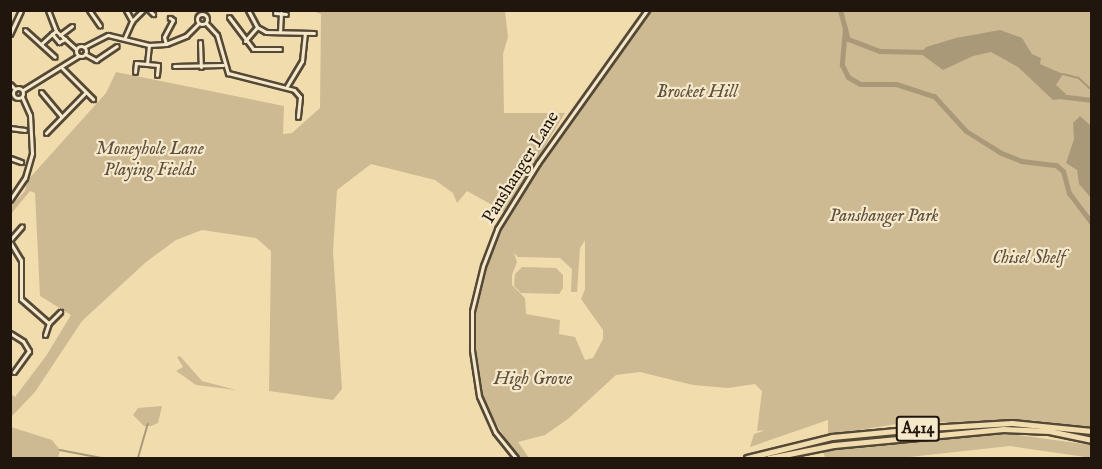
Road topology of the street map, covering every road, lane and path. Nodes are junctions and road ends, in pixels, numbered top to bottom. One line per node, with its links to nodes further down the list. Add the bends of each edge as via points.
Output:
1 (21, 10): 30 (street)
2 (48, 10): 26 (street)
3 (89, 10): 23 (street)
4 (126, 10): 19 (street)
5 (143, 10): 19 (street)
6 (149, 10): 12 (street)
7 (193, 10): 16 (street)
8 (208, 10): 15 (street)
9 (248, 10): 24 (street)
10 (647, 10): 80 (street, Panshanger Lane, via 538,163 498,229 483,266 472,311 472,350 479,396 495,432)
11 (275, 13): 13 (street)
12 (153, 14)
13 (281, 14): 14 (street); 27 (street)
14 (286, 14)
15 (205, 15): 16 (street); 21 (street)
16 (198, 16): 20 (street)
17 (229, 17): 35 (street)
18 (170, 18): 38 (street, via 173,20 164,37)
19 (132, 21): 33 (street)
20 (199, 23): 21 (street); 38 (street, via 186,36)
21 (206, 23): 48 (street, via 217,35)
22 (72, 26): 32 (street)
23 (100, 26)
24 (257, 27): 27 (street); 35 (street)
25 (25, 30): 37 (street)
26 (56, 31): 31 (street); 32 (street)
27 (280, 32): 28 (street)
28 (305, 33): 29 (street); 55 (street, via 302,61)
29 (314, 33)
30 (10, 34)
31 (52, 34): 34 (street, via 59,42); 37 (street)
32 (60, 35): 34 (street)
33 (124, 37): 39 (street); 41 (street, via 104,35)
34 (65, 39): 42 (street)
35 (245, 41): 43 (street, via 253,49)
36 (200, 42): 50 (street)
37 (41, 44): 46 (street)
38 (166, 44): 39 (street)
39 (149, 45): 47 (street)
40 (117, 46): 44 (street, via 96,60)
41 (84, 47): 42 (street); 44 (street)
42 (76, 49): 45 (street)
43 (280, 49)
44 (85, 54): 45 (street)
45 (78, 56): 51 (street)
46 (55, 57)
47 (147, 64): 52 (street, via 136,63); 53 (street, via 158,64)
48 (223, 65): 50 (street); 55 (street, via 239,79)
49 (174, 66): 50 (street)
50 (201, 67)
51 (62, 68): 57 (street); 59 (street)
52 (135, 72)
53 (157, 75)
54 (10, 84): 56 (street)
55 (287, 86): 64 (street, via 300,97)
56 (15, 89): 57 (street); 60 (street)
57 (23, 90): 61 (street)
58 (41, 92): 63 (street)
59 (86, 92): 62 (street); 63 (street)
60 (12, 97): 61 (street)
61 (21, 97): 70 (street, via 32,126 32,153 25,178)
62 (93, 99)
63 (61, 117): 67 (street)
64 (298, 117)
65 (10, 128): 66 (street)
66 (25, 130)
67 (46, 133)
68 (10, 158): 69 (street)
69 (21, 162)
70 (10, 200)
71 (21, 226): 72 (street)
72 (10, 241): 74 (street, via 21,260 21,299)
73 (60, 312): 74 (street)
74 (50, 323): 76 (street)
75 (10, 333): 77 (street, via 23,341 29,351)
76 (45, 335)
77 (14, 372)
78 (1092, 431): 81 (highway, A414, via 1012,423 928,428 832,437)
79 (1092, 440): 82 (highway, A414, via 1049,431 1003,429 834,445)
80 (516, 459)
81 (747, 459)
82 (769, 459)

